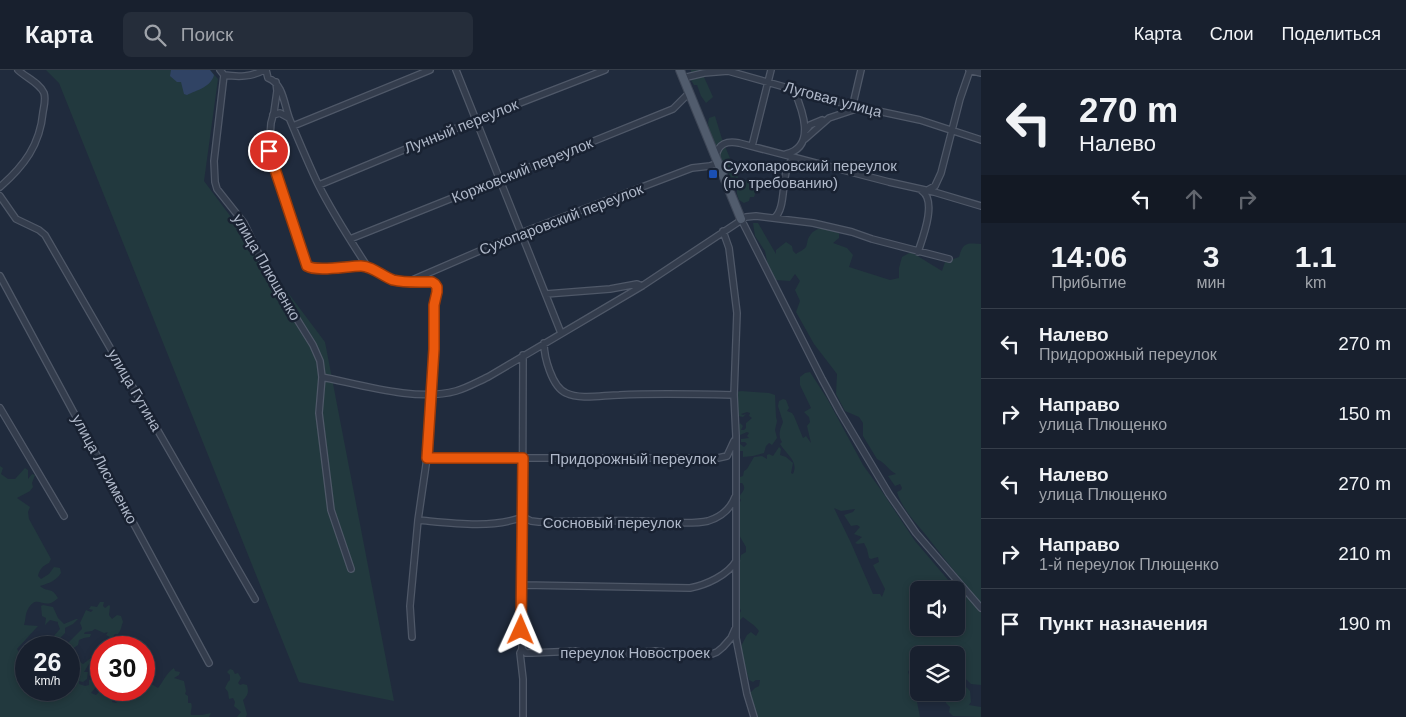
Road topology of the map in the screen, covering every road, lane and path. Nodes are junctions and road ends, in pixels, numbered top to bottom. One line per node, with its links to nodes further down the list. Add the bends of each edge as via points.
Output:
1 (18, 70): 37 (street, via 44,93 42,122 27,160)
2 (220, 70): 13 (street)
3 (265, 70): 14 (street); 15 (street)
4 (430, 70): 26 (street)
5 (456, 70): 25 (street)
6 (605, 70): 25 (street, Лунный переулок)
7 (771, 70): 17 (street)
8 (861, 70): 20 (street, via 854,100)
9 (969, 70): 11 (street); 28 (street)
10 (713, 71): 12 (street, Луговая улица); 17 (street, Луговая улица, via 728,71)
11 (981, 73)
12 (682, 74): 19 (main road)
13 (224, 75): 14 (street); 57 (street, улица Плющенко, via 214,161 217,189 244,223 267,271 313,345)
14 (246, 76): 15 (street)
15 (268, 78): 16 (street)
16 (276, 82): 22 (street); 23 (street)
17 (768, 82): 18 (street, Луговая улица); 31 (street)
18 (794, 90): 20 (street, Луговая улица); 27 (street)
19 (689, 92): 34 (main road); 35 (street, Коржовский переулок, via 673,109)
20 (845, 104): 21 (street, Луговая улица)
21 (861, 108): 24 (street); 28 (street, Луговая улица, via 920,120)
22 (273, 115): 23 (street, via 280,113); 49 (street, via 269,151 307,266 315,269)
23 (289, 118): 26 (street)
24 (829, 118): 27 (street, via 810,125); 30 (street)
25 (476, 120): 35 (street); 36 (street, Лунный переулок)
26 (293, 126): 36 (street)
27 (806, 130): 30 (street)
28 (951, 131): 29 (street, Луговая улица); 39 (street, via 937,182)
29 (981, 140)
30 (802, 142): 32 (street, via 794,152)
31 (752, 146): 32 (street); 34 (street, via 722,144)
32 (784, 154): 33 (street)
33 (801, 158): 38 (street); 42 (street, via 790,162 779,213)
34 (717, 161): 43 (main road); 45 (street, Сухопаровский переулок)
35 (500, 180): 45 (street); 46 (street, Коржовский переулок)
36 (319, 185): 46 (street)
37 (0, 187)
38 (918, 189): 39 (street); 47 (street, via 925,192 929,201)
39 (926, 191): 41 (street)
40 (0, 196): 71 (street, улица Гутина, via 16,219 45,235)
41 (981, 206)
42 (774, 218): 43 (street, via 756,216); 47 (street, via 830,227)
43 (741, 219): 44 (street); 72 (street, via 826,387 889,494 916,533)
44 (723, 231): 52 (street); 59 (street, via 729,248 737,313)
45 (522, 233): 51 (street, Сухопаровский переулок); 53 (street)
46 (350, 239): 49 (street)
47 (918, 252): 48 (street)
48 (948, 260)
49 (367, 266): 51 (street, via 387,278)
50 (0, 276): 76 (street, улица Лисименко)
51 (407, 282): 58 (street, via 434,283 437,288)
52 (642, 286): 53 (street); 54 (street)
53 (546, 294): 54 (street)
54 (562, 333): 55 (street)
55 (544, 343): 56 (street); 59 (street, via 552,376 557,387 566,394)
56 (523, 356): 58 (street, via 464,389); 63 (street)
57 (322, 377): 58 (street, via 383,390); 69 (street, улица Плющенко, via 319,413 331,510)
58 (430, 395): 62 (street)
59 (734, 395): 61 (street)
60 (0, 408): 65 (street)
61 (736, 436): 63 (street, Придорожный переулок, via 730,452 722,458); 64 (street)
62 (427, 458): 63 (street, Придорожный переулок); 67 (street)
63 (523, 458): 66 (street)
64 (736, 495): 66 (street, Сосновый переулок, via 733,504 723,514 702,522 539,522); 68 (street)
65 (64, 516)
66 (522, 516): 67 (street, Сосновый переулок, via 506,522 472,524); 70 (street)
67 (418, 520): 74 (street, via 410,606)
68 (737, 560): 70 (street, via 726,572 690,588); 73 (street)
69 (352, 569)
70 (522, 584): 75 (street)
71 (255, 599)
72 (981, 608)
73 (736, 627): 75 (street, переулок Новостроек, via 728,642 712,654 655,651 588,654 576,650 532,654); 78 (street, via 741,668)
74 (412, 637)
75 (522, 649): 77 (street)
76 (209, 662)
77 (523, 717)
78 (754, 717)

